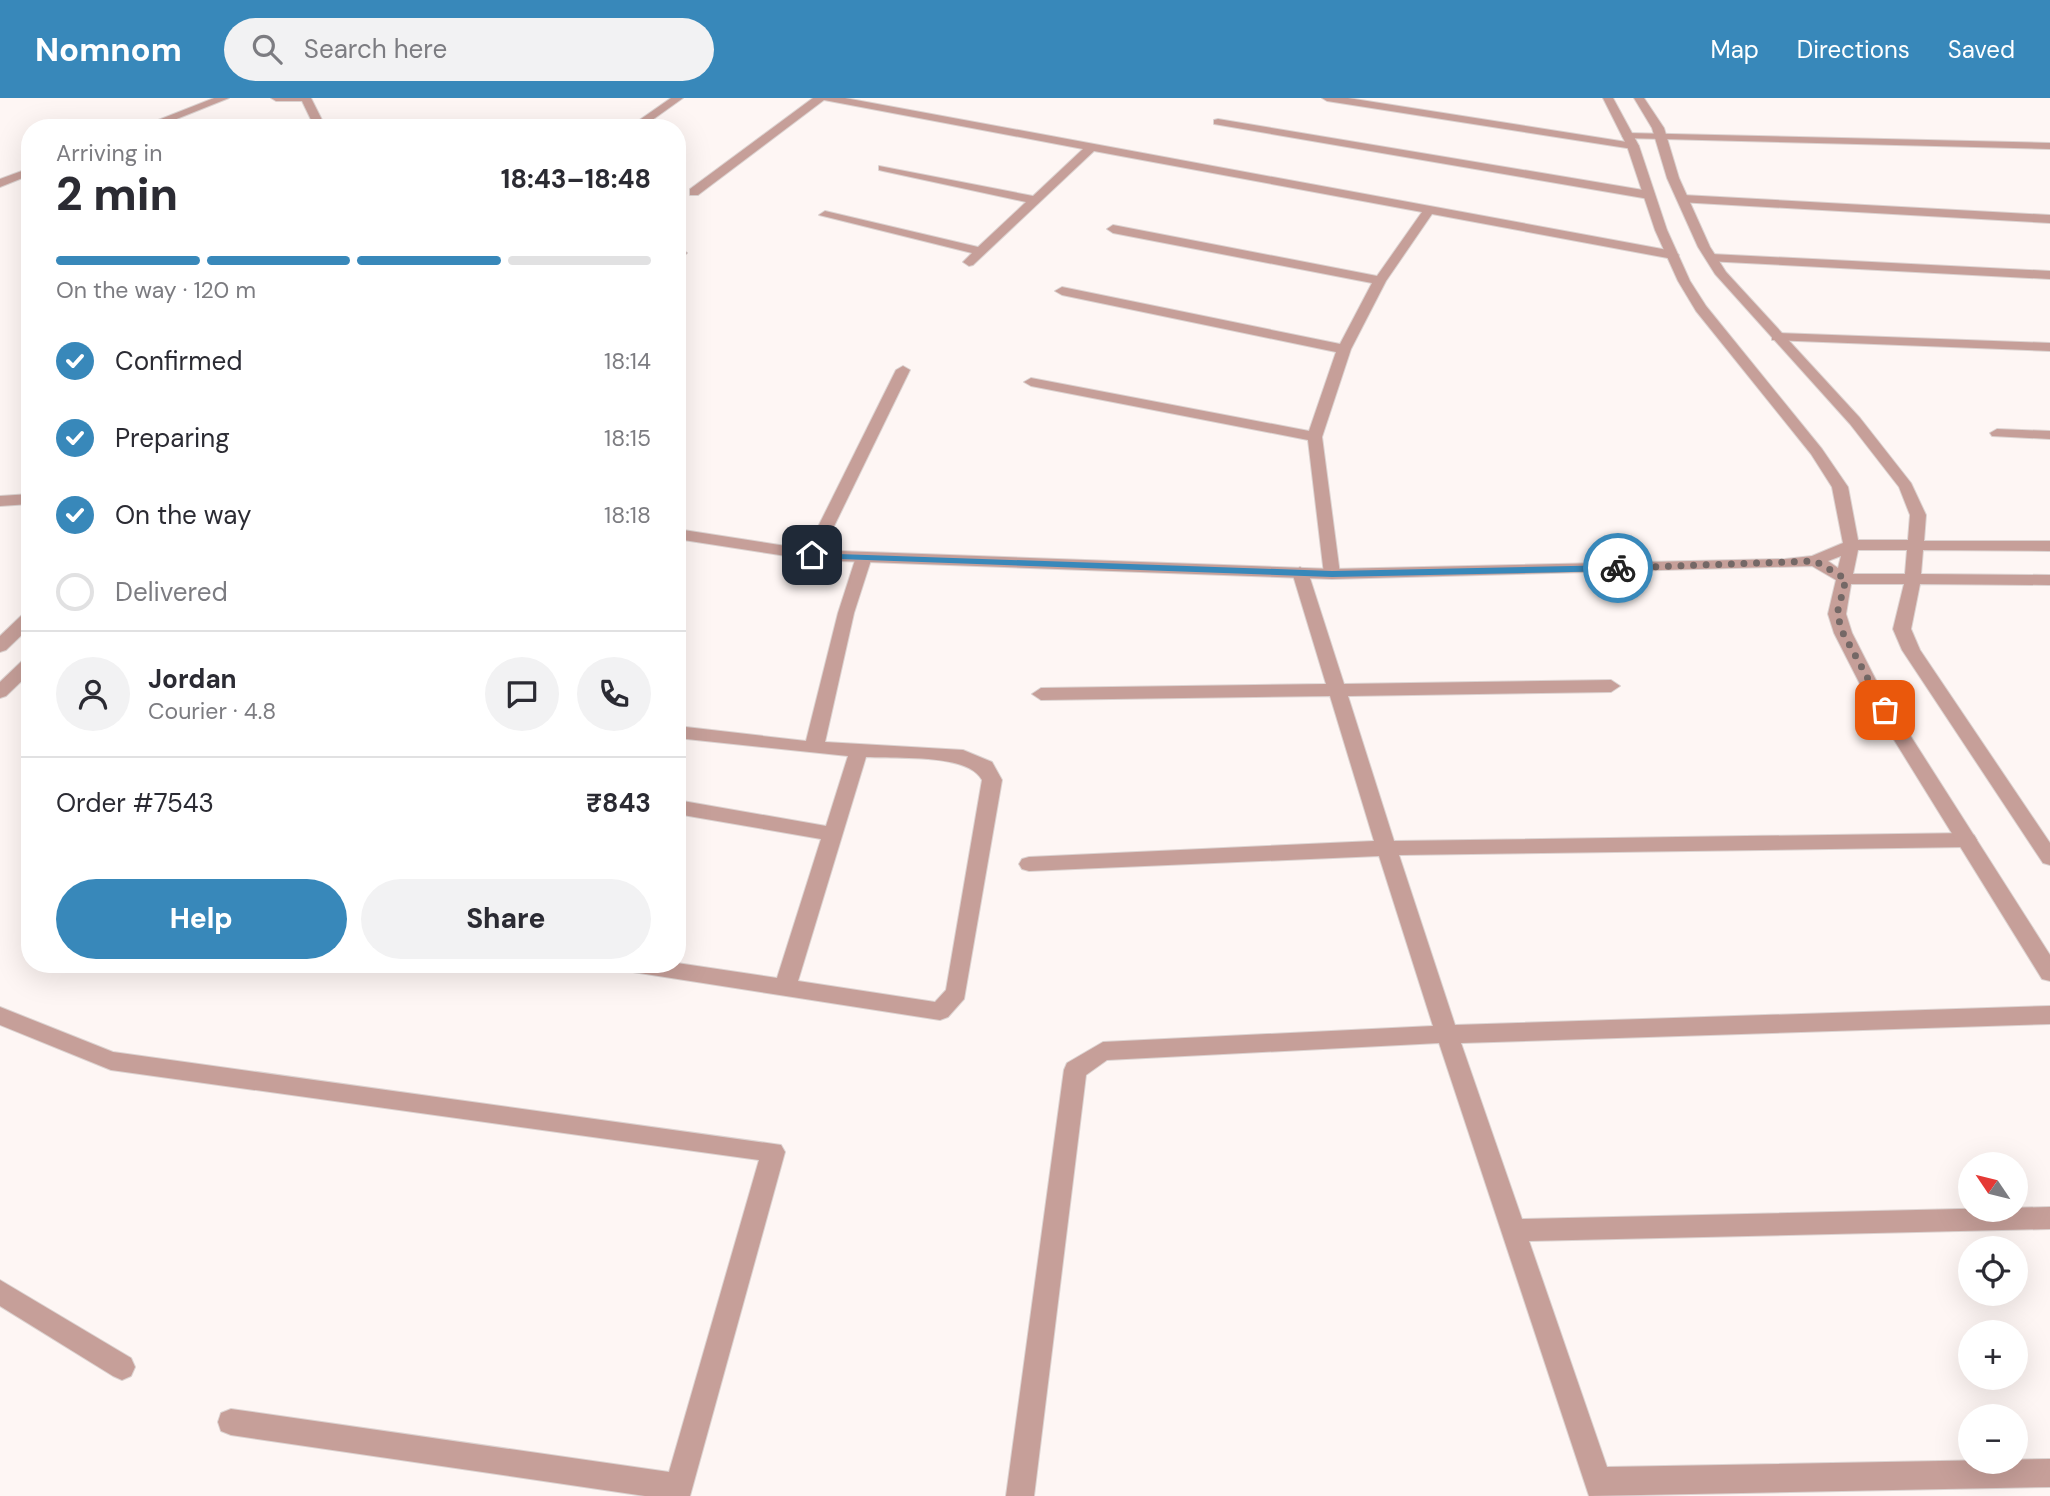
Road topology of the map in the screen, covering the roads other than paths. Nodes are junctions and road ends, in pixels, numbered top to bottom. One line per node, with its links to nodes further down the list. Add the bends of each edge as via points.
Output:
1 (224, 98): 11 (street)
2 (276, 98): 3 (street)
3 (306, 98): 12 (street)
4 (678, 98): 13 (street)
5 (820, 98): 22 (street)
6 (828, 98): 18 (street)
7 (1328, 98): 10 (street)
8 (1608, 98): 16 (street)
9 (1639, 98): 15 (street)
10 (1383, 102): 16 (street)
11 (167, 119)
12 (316, 119)
13 (646, 119)
14 (1218, 122): 23 (street)
15 (1660, 136): 16 (street); 17 (street); 24 (street)
16 (1631, 141): 23 (street)
17 (2050, 146)
18 (1092, 147): 25 (street); 26 (street)
19 (883, 168): 25 (street)
20 (21, 175): 21 (street)
21 (0, 183)
22 (694, 192)
23 (1649, 195): 31 (street)
24 (1683, 199): 28 (street); 32 (street)
25 (1035, 200): 30 (street)
26 (1429, 210): 31 (street); 35 (street)
27 (825, 215): 30 (street)
28 (2050, 219)
29 (1113, 229): 35 (street)
30 (980, 251): 33 (street)
31 (1673, 255): 48 (street, via 1701,309 1840,487)
32 (1712, 258): 34 (street); 37 (street)
33 (969, 261)
34 (2050, 275)
35 (1380, 281): 39 (street)
36 (1062, 291): 39 (street)
37 (1777, 337): 38 (street); 49 (street, via 1855,421 1906,486 1918,515)
38 (2050, 347)
39 (1344, 349): 44 (street)
40 (903, 370): 51 (street)
41 (1031, 382): 44 (street)
42 (1997, 433): 43 (street)
43 (2050, 435)
44 (1315, 437): 55 (street)
45 (21, 500): 46 (street)
46 (0, 501)
47 (686, 535): 51 (street)
48 (1851, 544): 49 (street); 53 (street); 56 (street)
49 (1915, 545): 50 (street); 57 (street)
50 (2050, 546)
51 (812, 555): 52 (street)
52 (863, 557): 54 (street); 67 (street, via 845,613)
53 (1815, 561): 55 (street); 56 (street)
54 (1300, 572): 55 (street); 63 (street)
55 (1332, 574)
56 (1846, 579): 57 (street); 71 (street, via 1837,614 1843,633 1871,688)
57 (1913, 579): 58 (street); 73 (street, via 1902,629 1911,650)
58 (2050, 580)
59 (21, 626): 60 (street)
60 (0, 646)
61 (21, 672): 64 (street)
62 (1611, 686): 63 (street)
63 (1338, 691): 65 (street); 72 (street)
64 (0, 692)
65 (1041, 694)
66 (686, 733): 67 (street)
67 (814, 748): 68 (street)
68 (859, 750): 70 (street); 77 (street, via 963,757 985,767 992,780 956,993 940,1011)
69 (686, 809): 70 (street)
70 (831, 834): 77 (street)
71 (1967, 840): 72 (street); 76 (street)
72 (1387, 848): 74 (street); 80 (street)
73 (2050, 858)
74 (1029, 864)
75 (686, 973): 77 (street)
76 (2050, 973)
77 (785, 988)
78 (2050, 1015): 80 (street)
79 (0, 1016): 88 (street, via 111,1061 773,1152)
80 (1446, 1034): 82 (street); 89 (street, via 1102,1051 1075,1070)
81 (2050, 1218): 82 (street)
82 (1512, 1230): 87 (street)
83 (0, 1292): 84 (street)
84 (122, 1367)
85 (231, 1422): 88 (street)
86 (2050, 1473): 87 (street)
87 (1600, 1488)
88 (677, 1492)
89 (1020, 1496)

